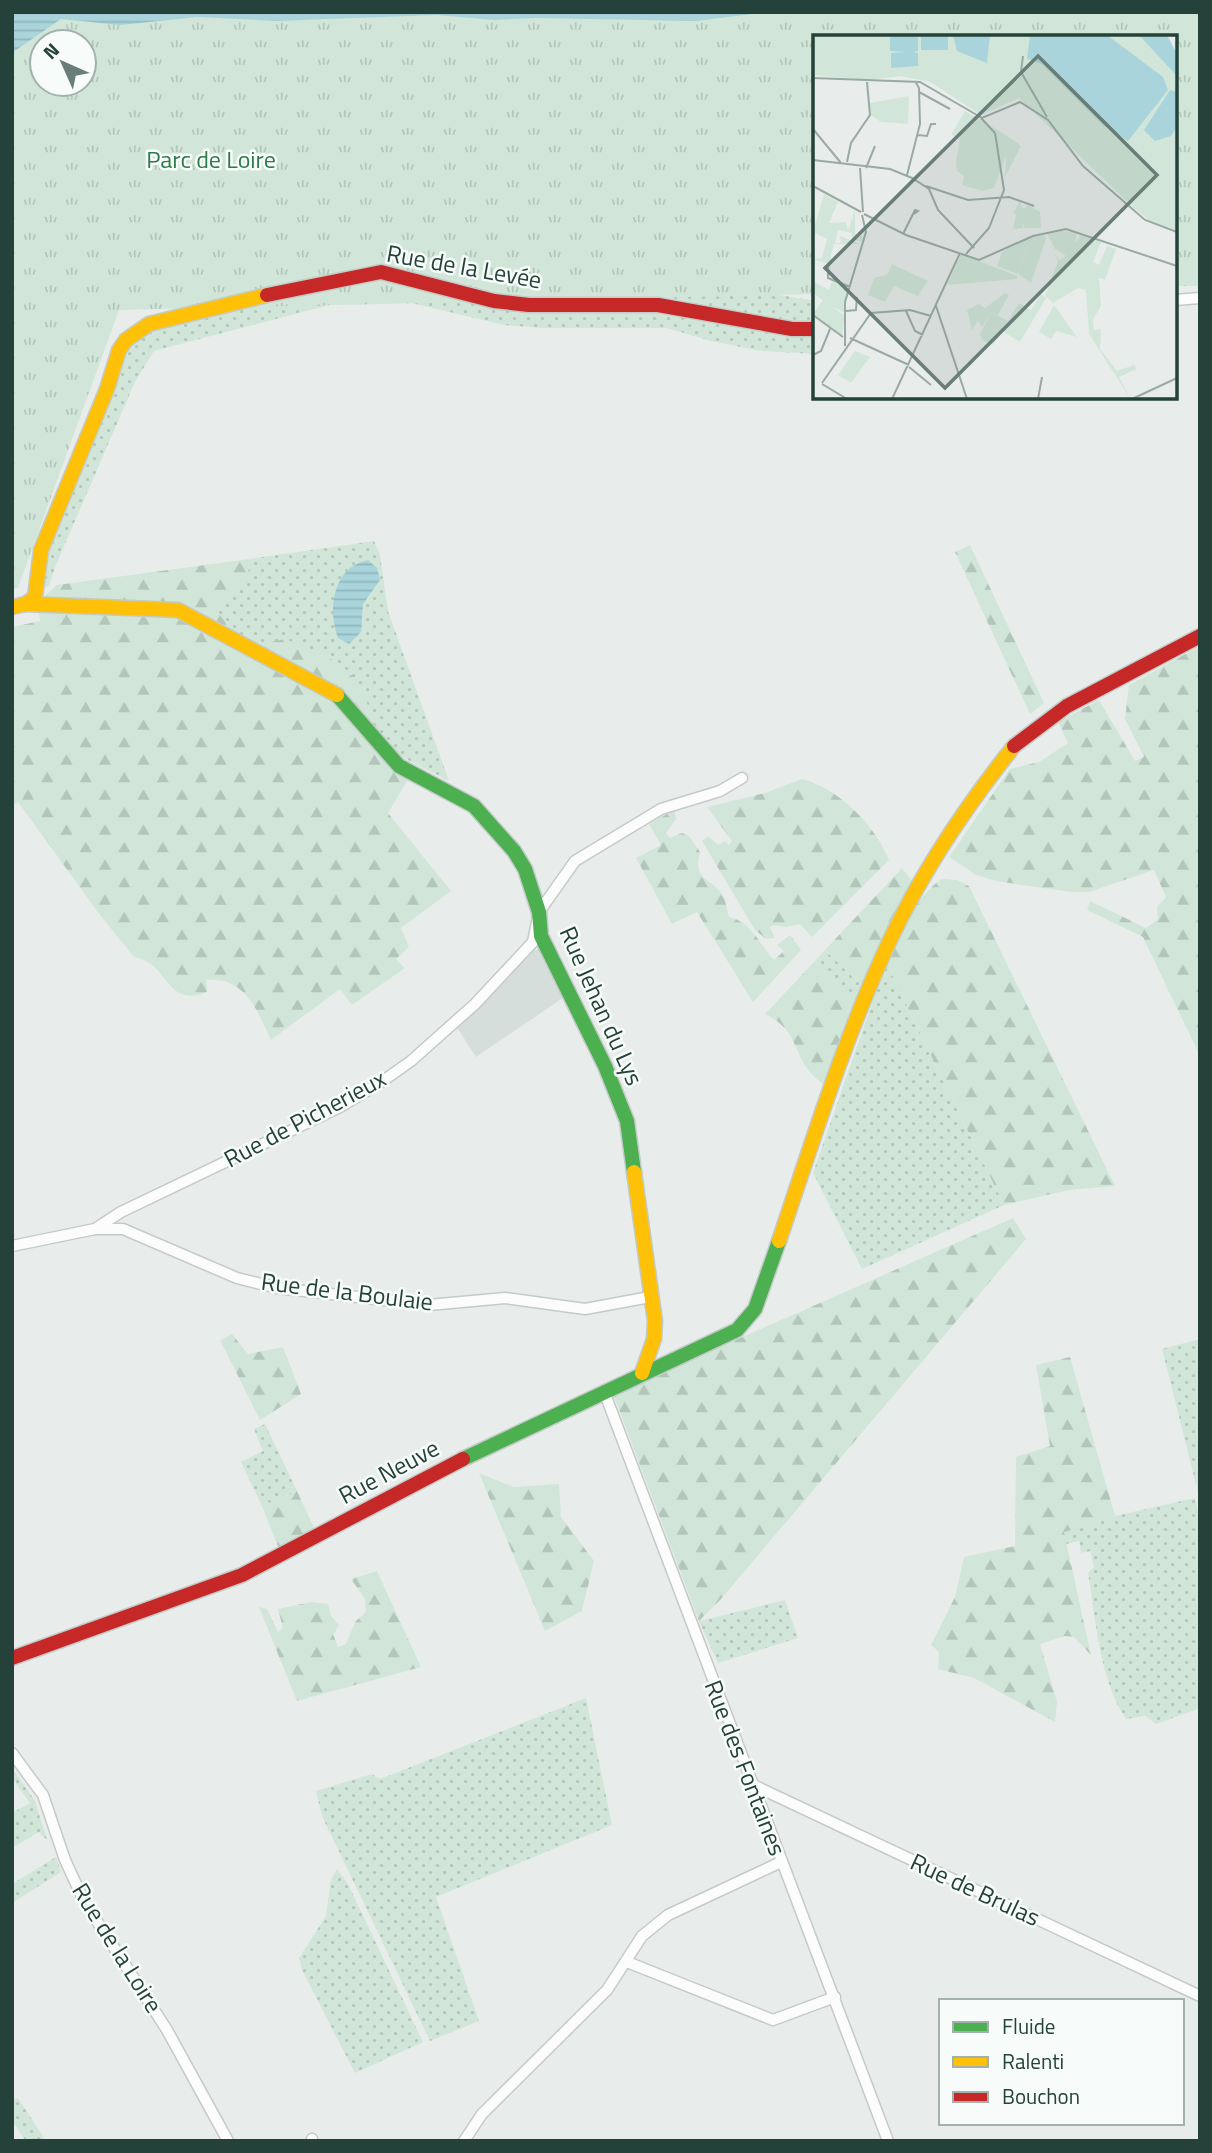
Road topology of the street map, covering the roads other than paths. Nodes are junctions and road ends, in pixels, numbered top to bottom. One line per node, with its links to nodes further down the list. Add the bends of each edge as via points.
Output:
1 (1200, 298): 2 (street)
2 (1177, 300)
3 (813, 329): 4 (street, Rue de la Levée, via 658,305 494,301 382,272 162,320 137,330 119,350 41,550 35,597)
4 (19, 606): 7 (street, Rue Jehan du Lys, via 178,610 340,698 399,766 474,806 514,850)
5 (1200, 636): 13 (street, Rue Neuve, via 1067,706 1025,735 1000,765 927,873 890,940 829,1094 755,1309 737,1330)
6 (742, 778): 7 (street, Rue de Picherieux, via 720,791 661,809 576,861)
7 (539, 912): 8 (street, Rue de Picherieux, via 533,942 475,1004 411,1061 340,1107); 12 (street, Rue Jehan du Lys, via 541,936 606,1066 627,1121)
8 (127, 1209): 9 (street, Rue de Picherieux); 10 (street, via 123,1219)
9 (95, 1229): 10 (street, Rue de la Boulaie); 11 (street, Rue de la Boulaie)
10 (128, 1230): 12 (street, Rue de la Boulaie, via 237,1278 277,1288 429,1305 506,1298 585,1309)
11 (12, 1246)
12 (650, 1297): 13 (street, Rue Jehan du Lys, via 654,1339)
13 (642, 1373): 14 (street, Rue Neuve)
14 (605, 1394): 15 (street, Rue Neuve, via 447,1466 242,1575); 17 (street, Rue des Fontaines)
15 (12, 1658)
16 (12, 1753): 22 (street, Rue de la Loire, via 43,1795 84,1901 154,2008)
17 (751, 1784): 18 (street, Rue des Fontaines); 20 (street, Rue de Brulas)
18 (781, 1862): 19 (street, via 668,1915 642,1936); 21 (street, Rue des Fontaines)
19 (627, 1962): 21 (street, via 773,2020); 23 (street, via 573,2026 482,2114)
20 (1200, 1996)
21 (835, 1997): 24 (street, Rue des Fontaines)
22 (228, 2141)
23 (464, 2141)
24 (888, 2141)

